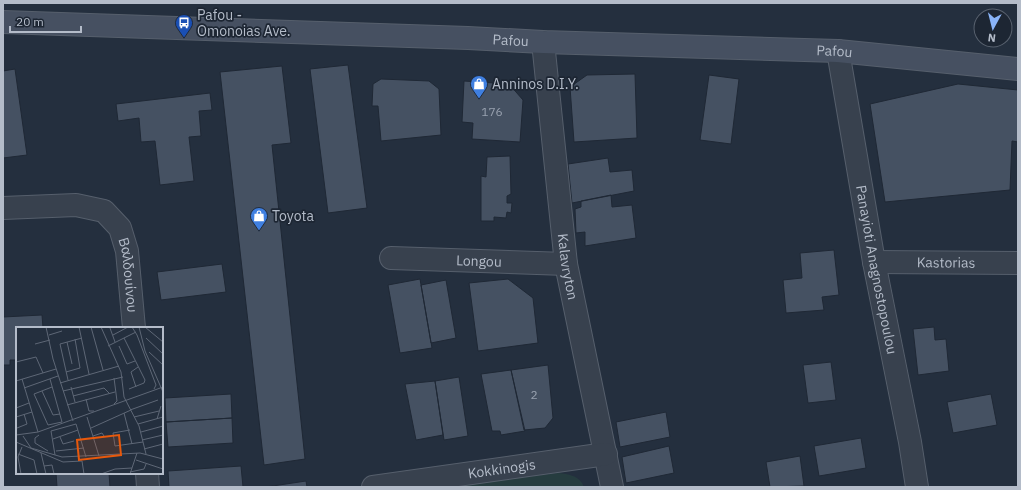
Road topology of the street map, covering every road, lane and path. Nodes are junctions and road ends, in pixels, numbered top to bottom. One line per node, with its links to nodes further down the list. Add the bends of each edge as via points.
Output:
1 (3, 22): 2 (main road, Pafou)
2 (543, 42): 3 (main road, Pafou); 9 (street, Kalavryton)
3 (838, 51): 4 (main road, Pafou); 7 (street, Panayioti Anagnostopoulou)
4 (1018, 69)
5 (3, 208): 10 (street, Βαλδουίνου, via 76,205 104,211 120,228 128,252)
6 (391, 258): 9 (street, Longou)
7 (874, 262): 8 (street, Kastorias); 16 (street, Panayioti Anagnostopoulou)
8 (1018, 263)
9 (566, 264): 11 (street, Kalavryton)
10 (134, 327)
11 (606, 454): 14 (street, Kokkinogis); 15 (street, Kalavryton)
12 (147, 474): 13 (street)
13 (148, 487)
14 (373, 487)
15 (612, 487)
16 (917, 487)

